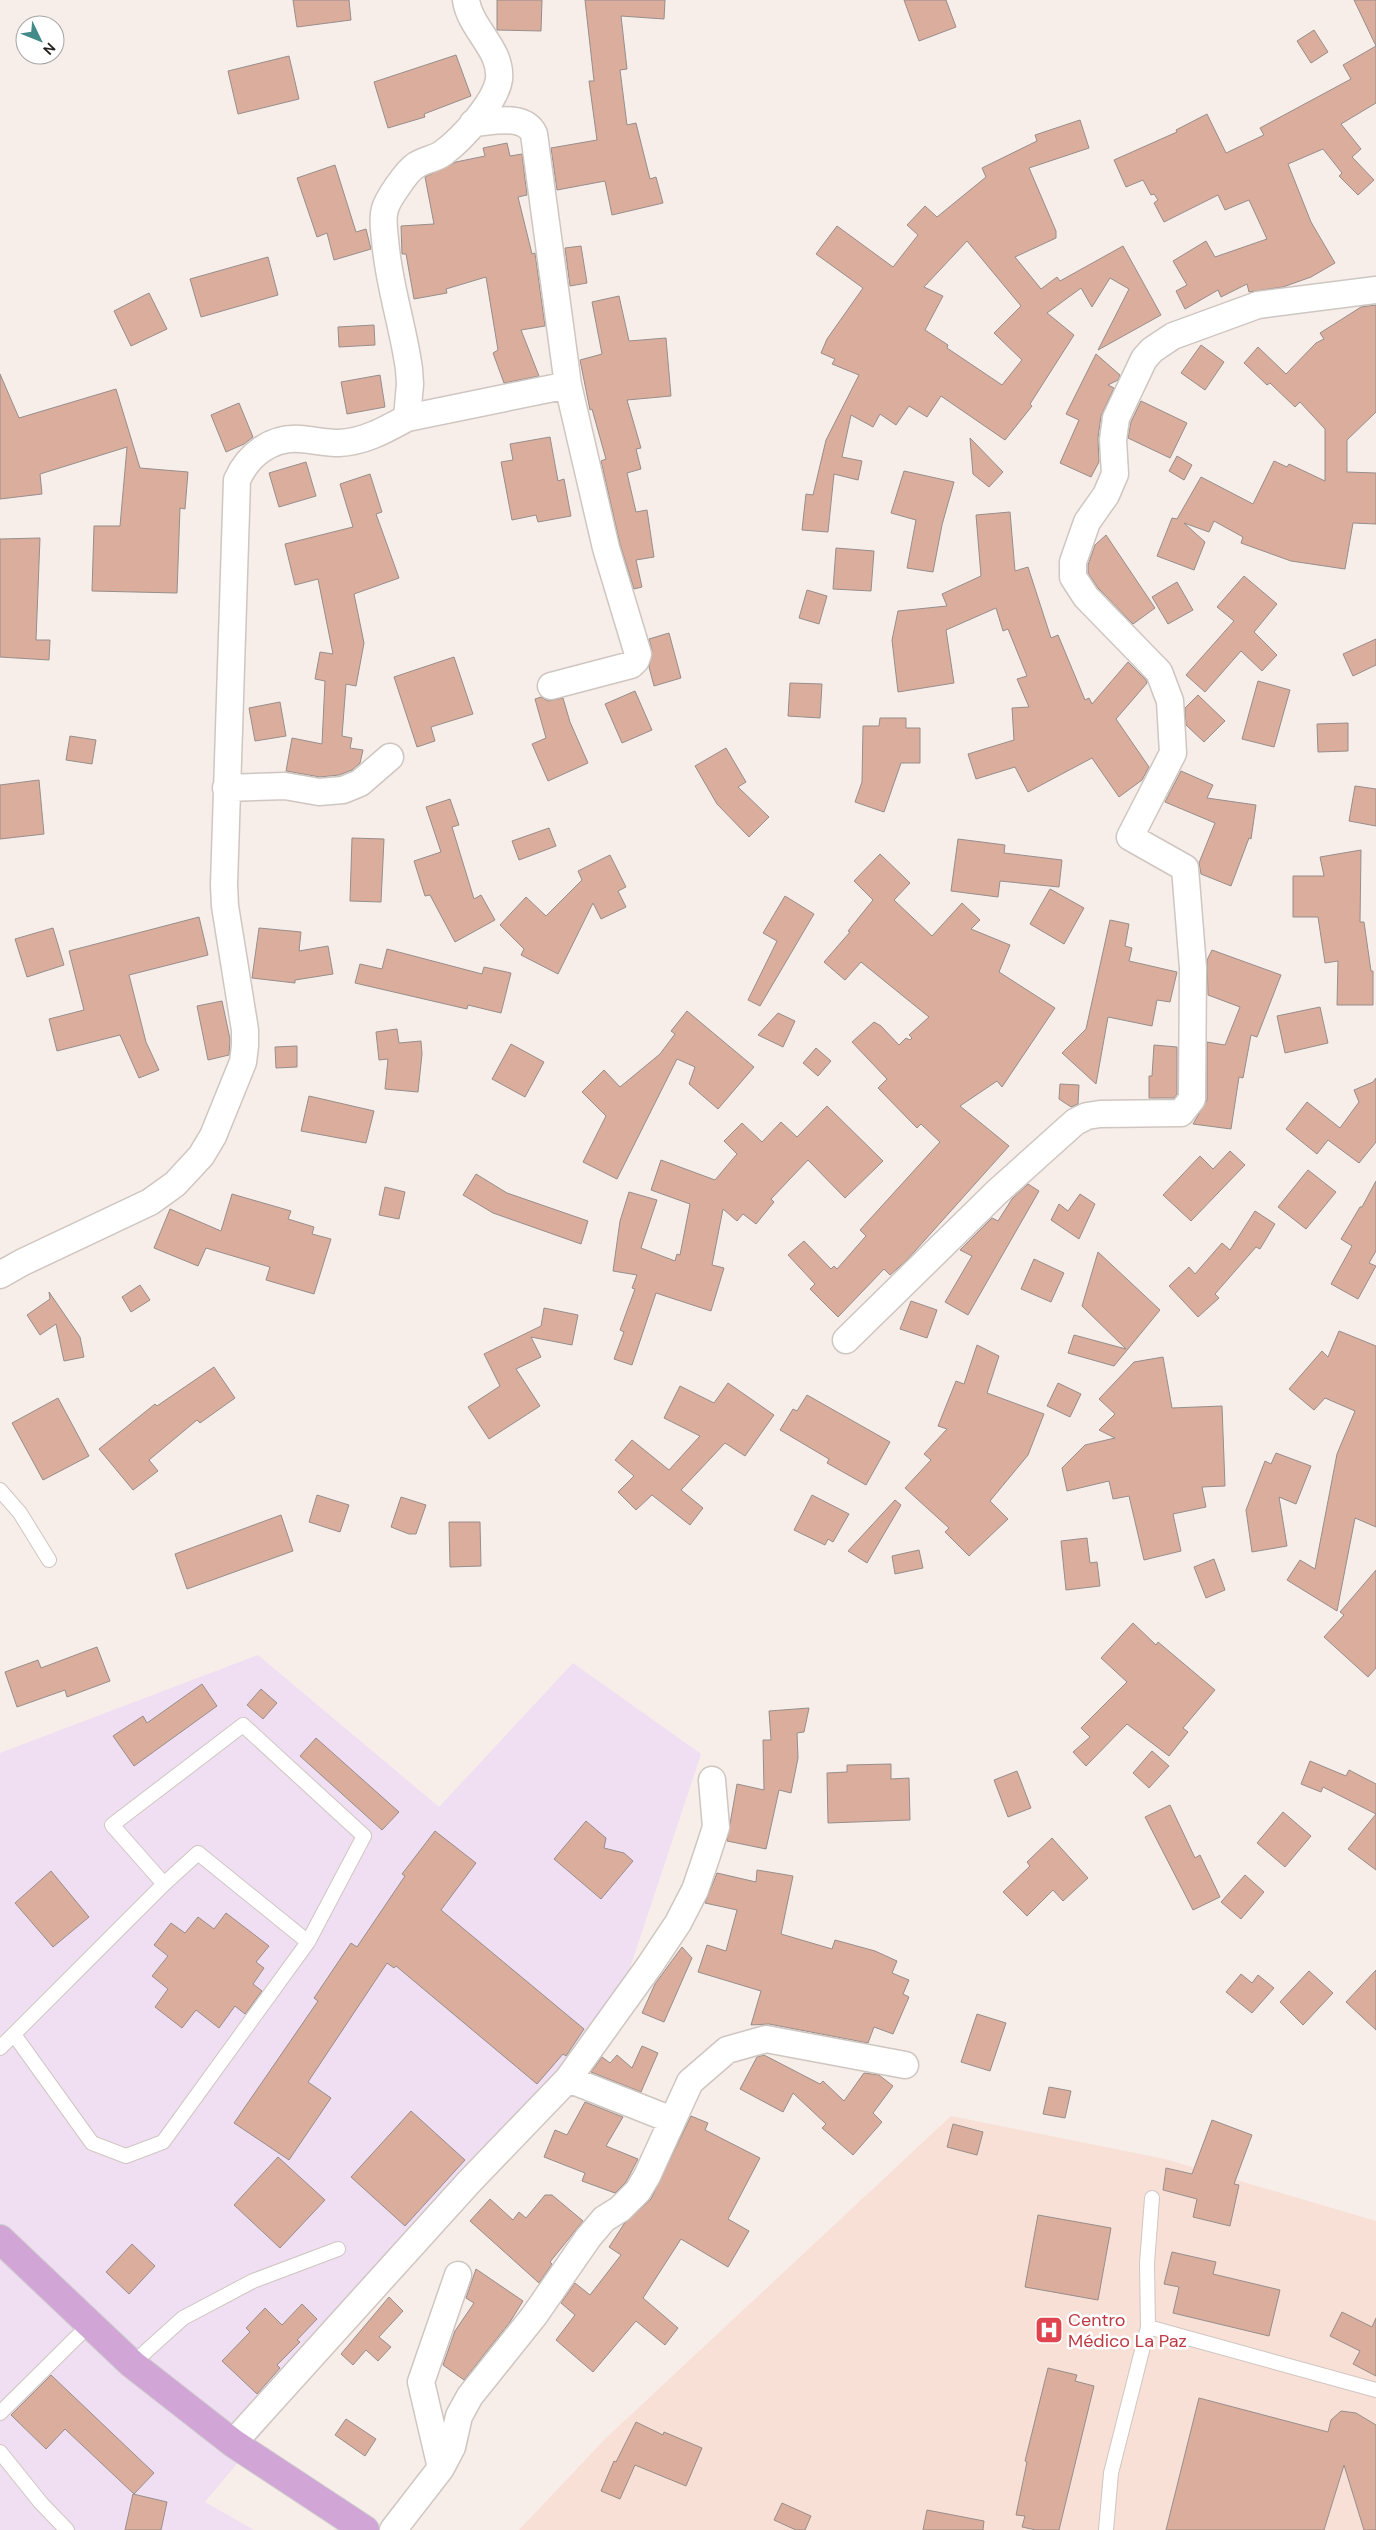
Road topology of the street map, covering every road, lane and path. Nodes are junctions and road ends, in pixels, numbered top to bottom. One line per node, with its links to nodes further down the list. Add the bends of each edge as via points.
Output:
1 (466, 0): 2 (street, via 471,18 497,60 499,69 494,94)
2 (473, 123): 4 (street, via 520,121 530,126 534,134); 5 (street, via 442,154 414,166 384,209 386,258 409,369)
3 (1376, 290): 10 (street, via 1258,305 1173,336 1152,350 1144,359 1116,418 1113,440 1115,474 1106,495 1087,522 1073,562 1073,577 1086,597 1159,672 1170,701 1173,752 1130,837 1185,868 1193,968 1192,1099 1189,1106 1181,1112 1100,1114 1075,1122 990,1198)
4 (568, 385): 5 (street); 6 (street, via 606,548 638,654 630,665)
5 (407, 418): 8 (street, via 369,437 339,443 297,439 272,443 259,450 242,469 237,480)
6 (551, 686)
7 (390, 757): 8 (street, via 360,783 343,790 319,792 285,786)
8 (226, 788): 9 (street, via 225,906 245,1046 243,1062 213,1136 175,1184 150,1202)
9 (0, 1275)
10 (846, 1340)
11 (0, 1490): 12 (lane, via 20,1513)
12 (49, 1560)
13 (712, 1780): 19 (street, via 716,1827 695,1890 650,1965)
14 (164, 1884): 15 (lane, via 198,1853); 15 (lane, via 112,1826 243,1725 364,1836); 16 (lane)
15 (308, 1942): 16 (lane, via 163,2142 126,2156 92,2144)
16 (15, 2036): 17 (lane)
17 (0, 2048)
18 (905, 2066): 20 (street, via 766,2039 727,2050 690,2082)
19 (568, 2079): 20 (street); 30 (street, via 469,2182)
20 (672, 2120): 32 (street, via 638,2191 604,2219 588,2238 534,2316 470,2396)
21 (1152, 2198): 26 (lane, via 1146,2263)
22 (0, 2239): 25 (main road)
23 (338, 2249): 27 (lane, via 253,2281 183,2318)
24 (458, 2275): 32 (street, via 421,2382)
25 (89, 2325): 27 (main road); 29 (lane)
26 (1148, 2327): 28 (lane); 36 (lane, via 1111,2473)
27 (132, 2364): 30 (main road)
28 (1376, 2390)
29 (0, 2413)
30 (233, 2443): 34 (main road)
31 (0, 2452): 33 (lane)
32 (441, 2468): 35 (street)
33 (67, 2530)
34 (365, 2530)
35 (393, 2530)
36 (1106, 2530)

